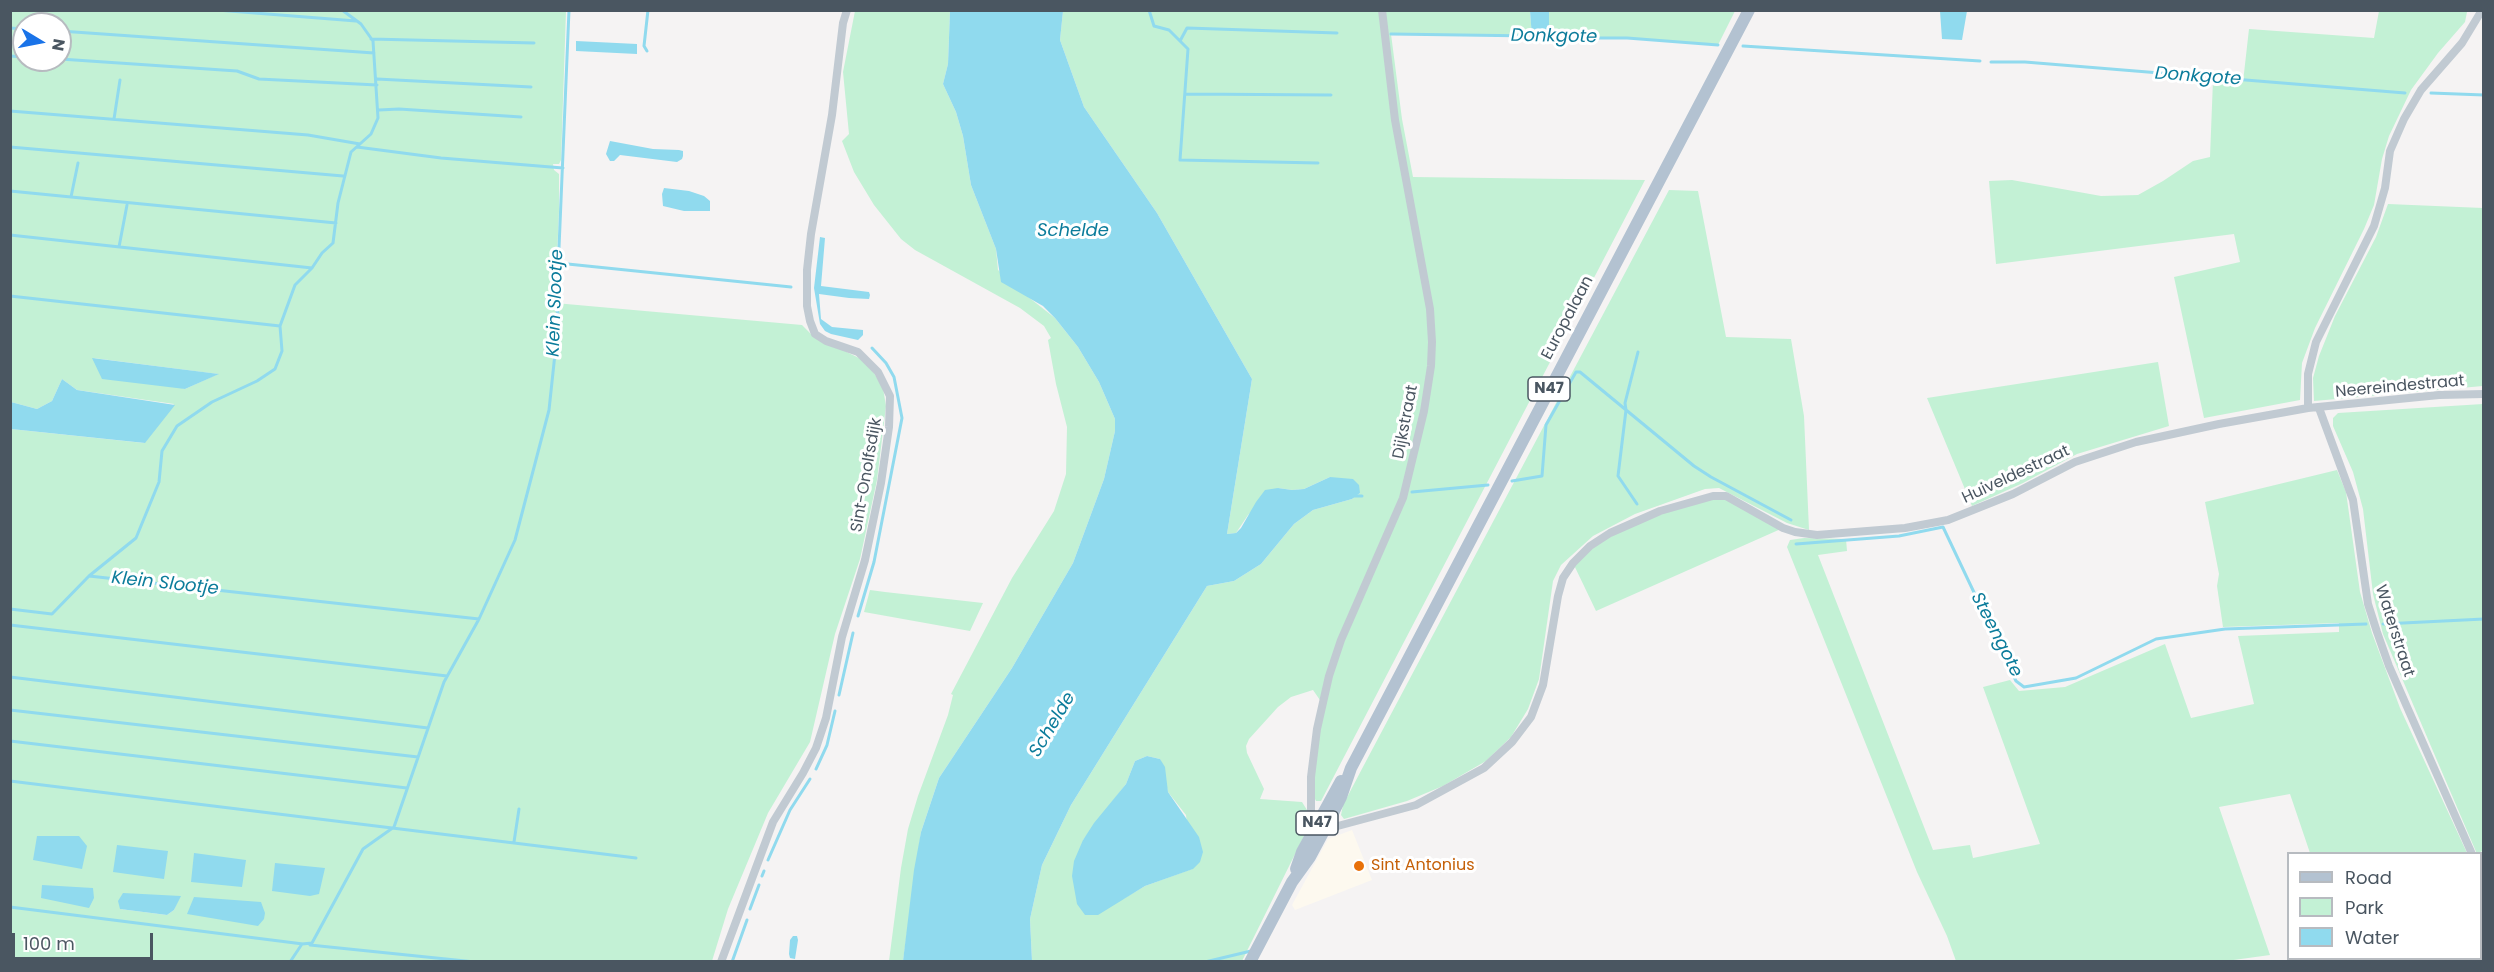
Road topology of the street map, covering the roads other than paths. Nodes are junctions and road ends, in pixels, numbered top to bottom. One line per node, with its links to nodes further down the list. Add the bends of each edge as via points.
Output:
1 (847, 10): 10 (street, Sint-Onolfsdijk, via 811,234 807,306 815,334 858,352 878,372 890,396 889,428 865,560 842,637 826,718 816,748 773,822)
2 (1382, 10): 8 (street, Dijkstraat, via 1395,120 1430,309 1431,366 1402,498 1329,676 1311,777 1311,814)
3 (1749, 10): 8 (main road, Europalaan / N47)
4 (2482, 10): 6 (street, via 2462,43 2421,90 2390,151 2374,226 2316,342 2308,374)
5 (2484, 394): 7 (street, Neereindestraat)
6 (2308, 408): 7 (street, Huiveldestraat); 8 (street, Huiveldestraat, via 2136,442 2075,462 2013,494 1948,520 1905,528 1817,535 1795,532 1726,496 1660,511 1610,533 1573,563 1558,596 1543,685 1531,717 1484,768 1416,805 1334,827)
7 (2319, 408): 9 (street, Waterstraat, via 2354,500 2368,604 2377,632)
8 (1321, 825): 11 (main road, N47, via 1302,852 1292,882)
9 (2471, 852)
10 (721, 962)
11 (1250, 962)

